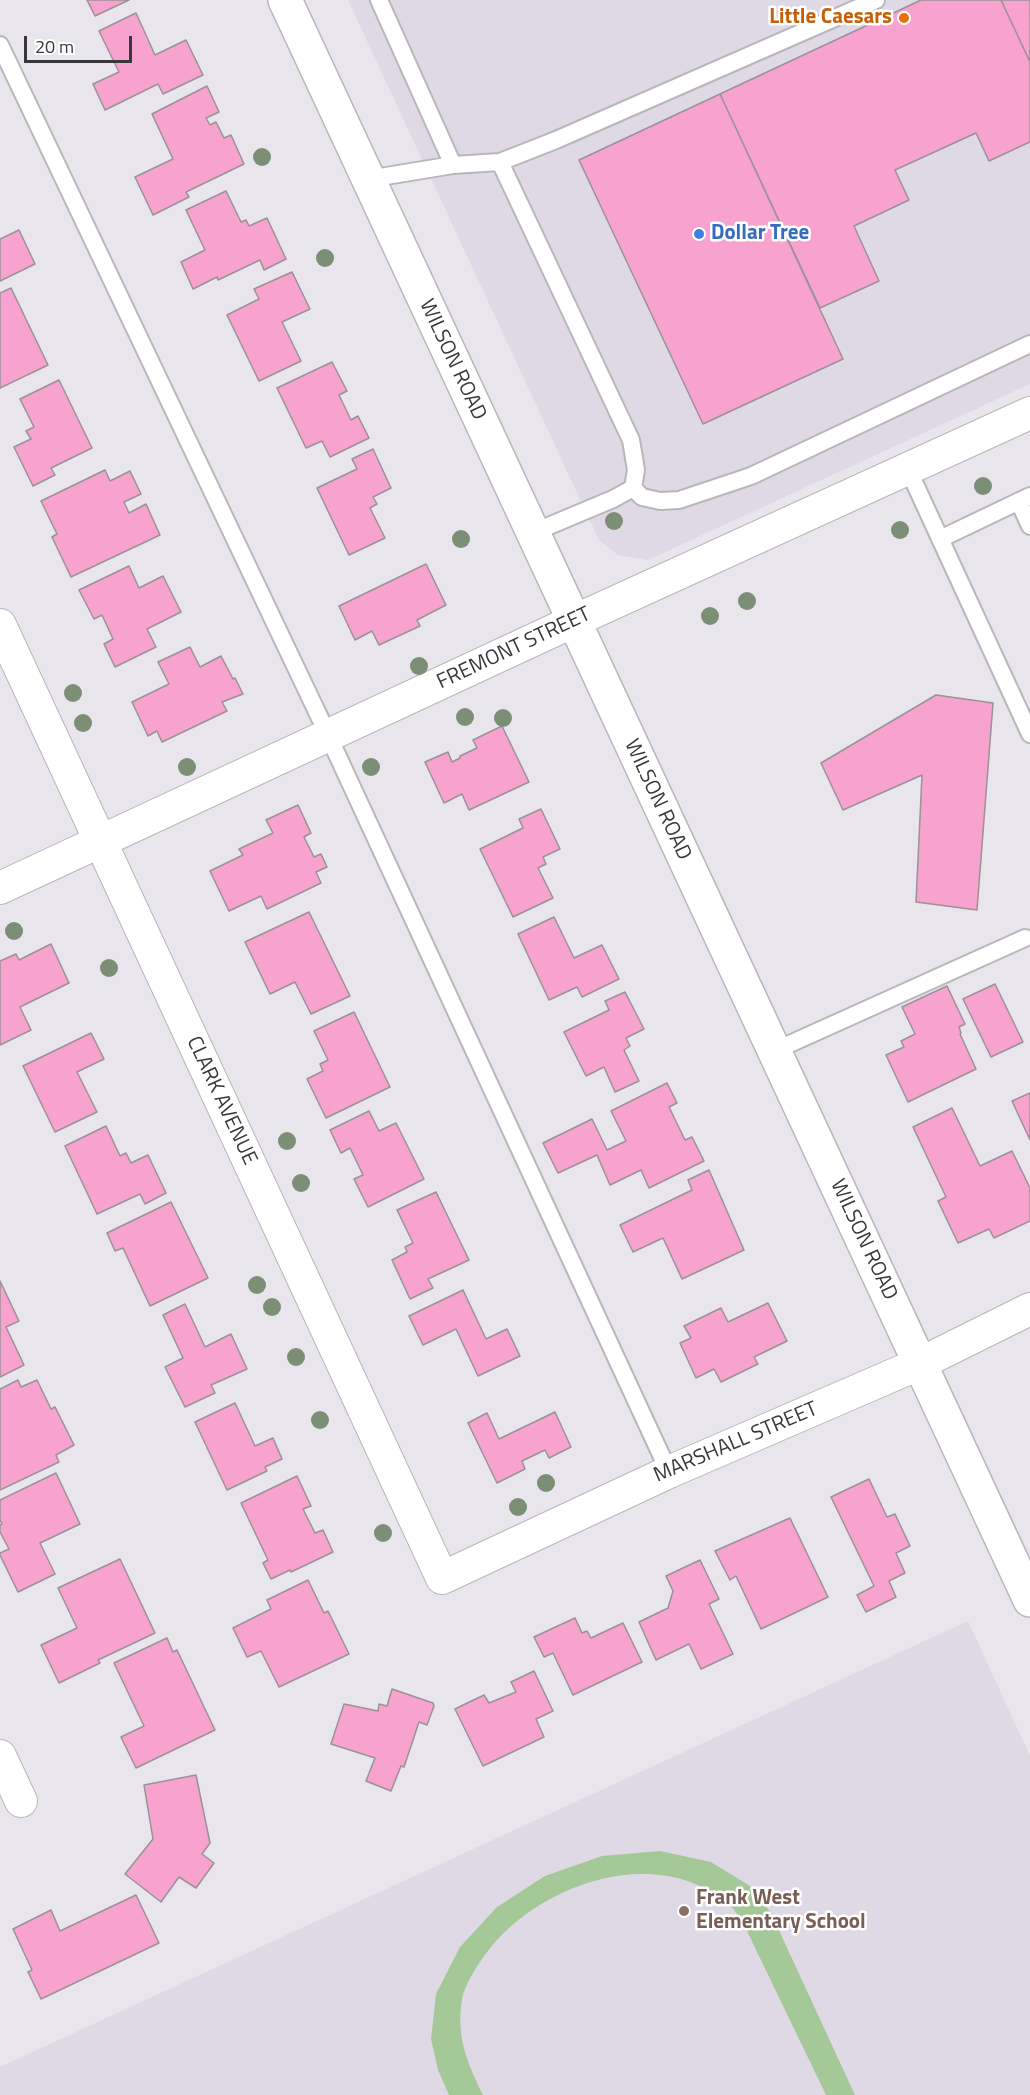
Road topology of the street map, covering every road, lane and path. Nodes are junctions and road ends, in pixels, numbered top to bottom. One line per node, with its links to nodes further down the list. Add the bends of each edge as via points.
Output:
1 (285, 0): 7 (street, WILSON ROAD)
2 (379, 0): 6 (lane)
3 (876, 0): 5 (lane)
4 (0, 45): 19 (lane)
5 (500, 162): 6 (lane); 11 (lane, via 631,440 636,470)
6 (453, 165): 7 (lane)
7 (368, 180): 14 (street, WILSON ROAD)
8 (1030, 344): 11 (lane, via 751,476 679,500 642,497)
9 (1030, 413): 10 (street, FREMONT STREET)
10 (908, 468): 15 (lane); 16 (street, FREMONT STREET)
11 (633, 488): 14 (lane)
12 (1024, 499): 13 (lane); 15 (lane)
13 (1030, 526)
14 (532, 533): 16 (street, WILSON ROAD)
15 (940, 539): 18 (lane)
16 (574, 621): 19 (street, FREMONT STREET); 23 (street, WILSON ROAD)
17 (0, 625): 20 (street, CLARK AVENUE)
18 (1030, 734)
19 (328, 735): 20 (street, FREMONT STREET); 26 (lane)
20 (100, 841): 21 (street, FREMONT STREET); 27 (street, CLARK AVENUE)
21 (0, 888)
22 (1025, 938): 23 (lane)
23 (774, 1051): 25 (street, WILSON ROAD)
24 (1030, 1309): 25 (street, MARSHALL STREET)
25 (921, 1363): 26 (street, MARSHALL STREET); 28 (street, WILSON ROAD)
26 (669, 1472): 27 (street, MARSHALL STREET)
27 (442, 1578)
28 (1030, 1600)
29 (0, 1756): 30 (street)
30 (21, 1802)

